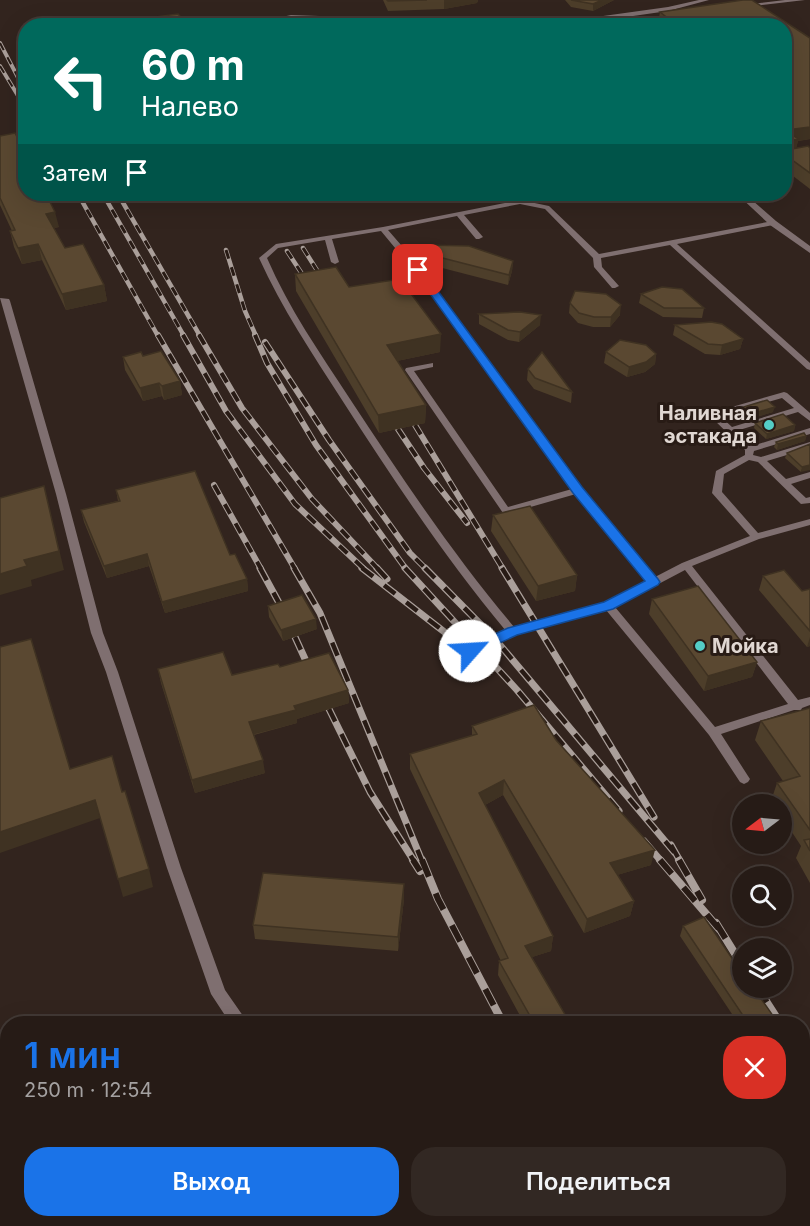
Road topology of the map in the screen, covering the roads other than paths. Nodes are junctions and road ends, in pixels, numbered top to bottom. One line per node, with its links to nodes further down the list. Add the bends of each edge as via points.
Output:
1 (706, 0): 3 (street)
2 (802, 0): 4 (lane)
3 (695, 1): 8 (street)
4 (733, 7)
5 (676, 16): 9 (lane)
6 (286, 18): 7 (lane)
7 (319, 18)
8 (602, 18)
9 (665, 18)
10 (749, 201): 12 (street)
11 (458, 213): 13 (lane); 14 (lane); 18 (lane, via 520,202 547,207)
12 (773, 223): 16 (lane); 17 (street)
13 (383, 229): 15 (lane); 33 (lane, via 418,270)
14 (478, 237)
15 (327, 238): 19 (lane); 40 (lane, via 276,246 262,258 277,294 469,580)
16 (672, 243): 18 (lane); 23 (lane)
17 (810, 250)
18 (597, 257): 20 (lane, via 597,267)
19 (335, 262)
20 (615, 286)
21 (0, 301): 46 (street, via 6,301 97,633 174,868 219,994)
22 (429, 365): 33 (lane, via 410,370 506,511)
23 (810, 367)
24 (800, 409): 25 (lane); 26 (lane); 26 (lane, via 784,395 714,416)
25 (810, 418)
26 (730, 430): 29 (lane)
27 (810, 431): 29 (lane)
28 (810, 445): 30 (lane)
29 (749, 453): 30 (lane); 36 (lane, via 719,473 717,493)
30 (761, 460): 32 (lane)
31 (810, 474): 32 (lane)
32 (784, 483): 34 (lane, via 804,502)
33 (578, 490): 38 (lane)
34 (810, 500)
35 (810, 522): 36 (lane)
36 (756, 537): 37 (lane)
37 (686, 565): 38 (lane); 43 (lane)
38 (654, 582): 39 (lane)
39 (608, 606): 40 (lane); 44 (lane)
40 (513, 632): 41 (lane)
41 (470, 651)
42 (810, 701): 43 (lane)
43 (797, 706): 44 (lane)
44 (713, 732): 45 (lane)
45 (744, 780)
46 (235, 1016)

